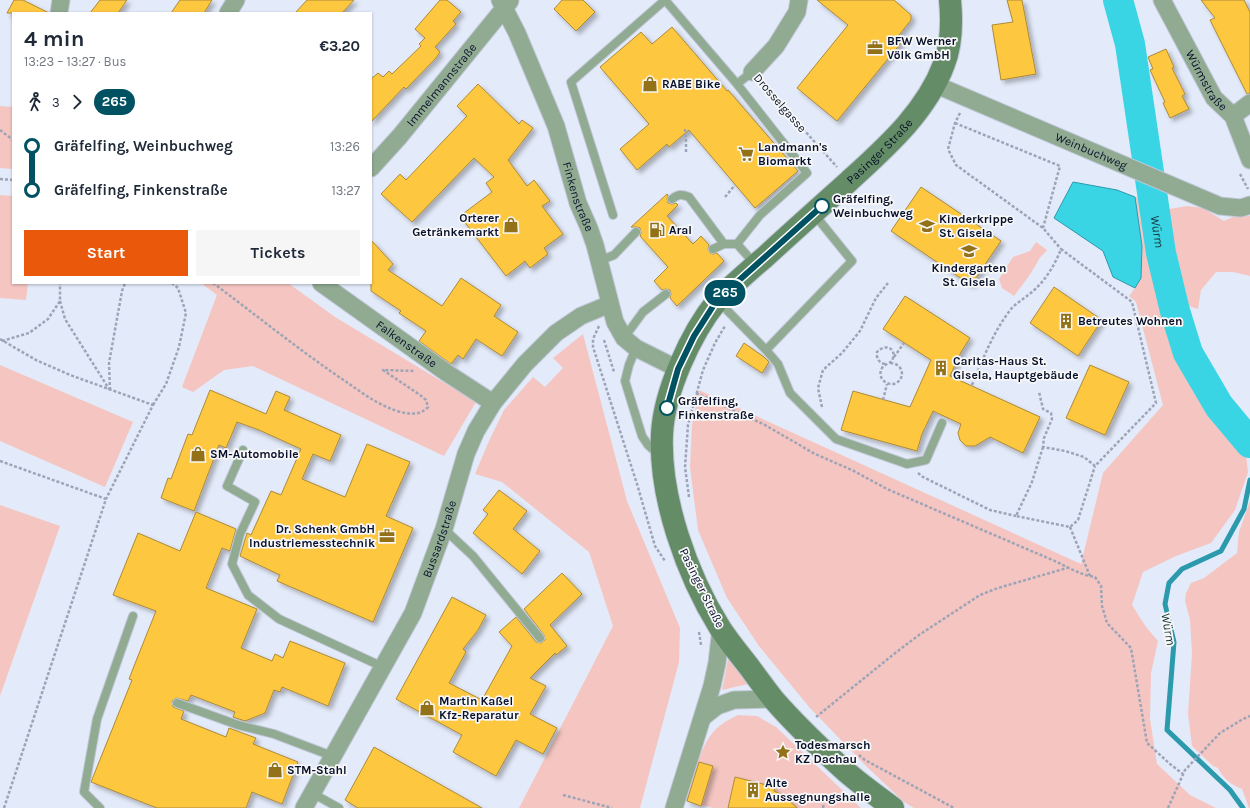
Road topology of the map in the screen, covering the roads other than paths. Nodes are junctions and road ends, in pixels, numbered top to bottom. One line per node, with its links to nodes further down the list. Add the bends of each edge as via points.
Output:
1 (61, 0): 8 (street)
2 (236, 0): 9 (street)
3 (665, 0): 11 (lane); 20 (lane, via 570,82)
4 (799, 0): 10 (street, Drosselgasse, via 797,12 776,46)
5 (950, 0): 12 (main road, Pasinger Straße, via 950,44 944,66)
6 (1162, 0): 14 (street, Würmstraße, via 1214,98)
7 (505, 3): 16 (street, Immelmannstraße, via 400,136); 25 (street, Finkenstraße, via 556,126 578,203 590,228)
8 (59, 12)
9 (229, 12)
10 (752, 72): 11 (lane)
11 (737, 84): 23 (lane, via 807,173 760,215)
12 (934, 84): 18 (street, Weinbuchweg, via 1220,206 1241,208); 19 (main road, Pasinger Straße, via 910,120 868,165)
13 (1250, 102): 14 (street)
14 (1233, 116): 15 (street, Würmstraße)
15 (1250, 160)
16 (372, 167)
17 (672, 199): 22 (lane, via 683,194 689,198)
18 (1250, 205)
19 (814, 213): 26 (main road, Pasinger Straße); 32 (lane, via 852,261)
20 (613, 216)
21 (636, 232): 25 (lane, via 614,255)
22 (724, 244): 23 (lane); 24 (lane)
23 (737, 244): 26 (lane)
24 (713, 249)
25 (599, 261): 29 (street, Finkenstraße)
26 (756, 265): 30 (main road, Pasinger Straße)
27 (322, 284): 34 (street, Falkenstraße)
28 (666, 294): 31 (lane, via 642,312)
29 (610, 304): 31 (street, Finkenstraße, via 615,322); 34 (street, Bussardstraße, via 581,316 556,333 525,364)
30 (725, 308): 32 (lane); 33 (main road, Pasinger Straße, via 694,336)
31 (630, 343): 33 (street); 37 (lane, via 625,381 642,436)
32 (766, 350): 35 (lane, via 778,364 790,393 836,439 907,464 926,460)
33 (678, 369): 37 (main road, Pasinger Straße, via 669,395 662,432)
34 (493, 403): 38 (street, Bussardstraße, via 466,454)
35 (942, 423)
36 (243, 450): 42 (lane, via 227,486 255,502 240,534 232,564 248,595 279,619)
37 (663, 458): 40 (main road, Pasinger Straße, via 669,502 679,540 693,575)
38 (444, 529): 41 (lane, via 473,556); 42 (street, Bussardstraße, via 413,613)
39 (133, 616): 48 (lane, via 96,719 84,792)
40 (721, 628): 43 (main road, Pasinger Straße); 45 (street, via 717,663)
41 (540, 638)
42 (383, 667): 46 (street, Bussardstraße)
43 (773, 699): 45 (street, via 734,700 717,706); 52 (main road, Pasinger Straße, via 843,769)
44 (177, 703): 46 (lane, via 238,725 274,734)
45 (703, 717): 51 (street)
46 (332, 756): 47 (street, Bussardstraße)
47 (312, 793): 49 (street, Bussardstraße); 50 (lane)
48 (100, 808)
49 (304, 808)
50 (339, 808)
51 (674, 808)
52 (893, 808)

